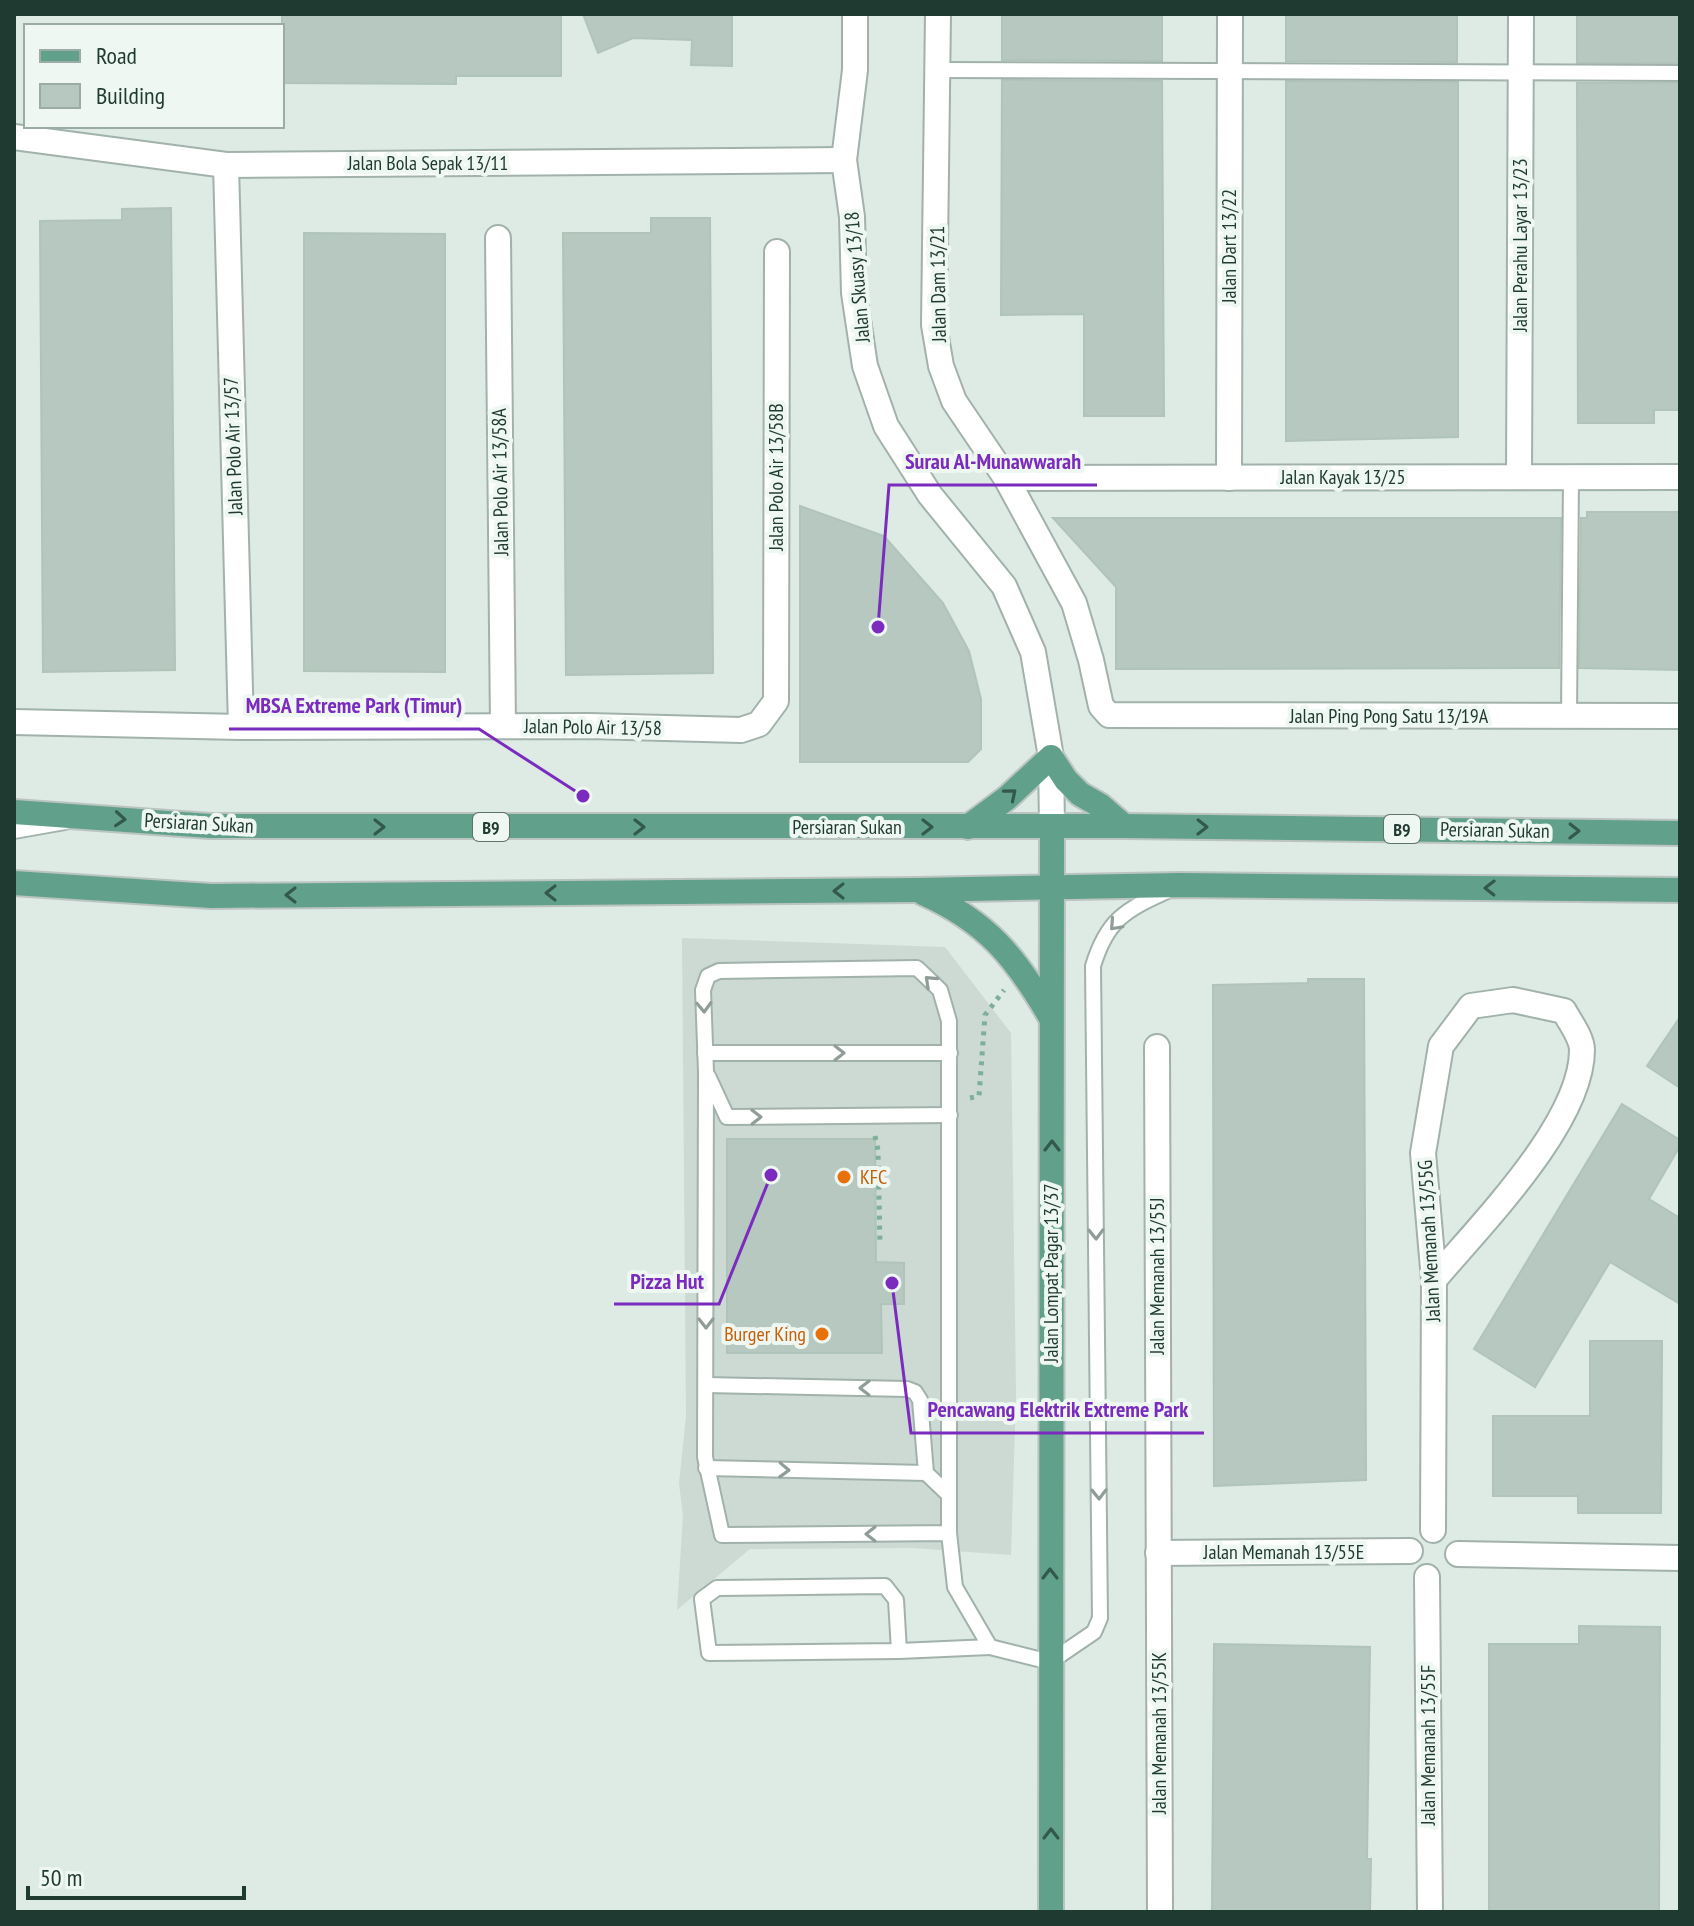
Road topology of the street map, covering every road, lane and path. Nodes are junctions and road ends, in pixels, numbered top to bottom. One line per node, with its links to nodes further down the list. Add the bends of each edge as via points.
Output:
1 (855, 14): 10 (street, Jalan Skuasy 13/18, via 855,70)
2 (938, 14): 5 (street, Jalan Dam 13/21)
3 (1230, 14): 6 (street, Jalan Dart 13/22)
4 (1521, 14): 7 (street, Jalan Perahu Layar 13/23)
5 (938, 70): 6 (lane); 17 (street, Jalan Dam 13/21, via 934,325 954,401)
6 (1230, 71): 7 (lane); 18 (street, Jalan Dart 13/22)
7 (1521, 72): 8 (lane); 14 (street, Jalan Perahu Layar 13/23)
8 (1680, 73)
9 (14, 137): 11 (street, Jalan Bola Sepak 13/11)
10 (844, 160): 11 (street, Jalan Bola Sepak 13/11); 26 (street, Jalan Skuasy 13/18, via 865,366 886,426 930,495 1004,586 1033,652)
11 (226, 165): 25 (street, Jalan Polo Air 13/57)
12 (498, 238): 24 (street, Jalan Polo Air 13/58A)
13 (777, 252): 19 (street, Jalan Polo Air 13/58B)
14 (1519, 477): 15 (street, Jalan Kayak 13/25); 18 (street, Jalan Kayak 13/25)
15 (1571, 477): 16 (street, Jalan Kayak 13/25); 21 (lane)
16 (1680, 477)
17 (1006, 478): 18 (street, Jalan Kayak 13/25); 20 (street, Jalan Dam 13/21, via 1074,603)
18 (1229, 478)
19 (776, 701): 24 (street, Jalan Polo Air 13/58, via 759,724 741,730)
20 (1101, 706): 21 (street, Jalan Ping Pong Satu 13/19A, via 1109,715 1122,717)
21 (1569, 716): 22 (street, Jalan Ping Pong Satu 13/19A)
22 (1680, 716)
23 (14, 722): 25 (street, Jalan Polo Air 13/58)
24 (503, 726): 25 (street, Jalan Polo Air 13/58)
25 (241, 727)
26 (1051, 757): 29 (main road, via 1080,794); 30 (main road, one-way to 26); 31 (street, Jalan Skuasy 13/18)
27 (14, 812): 28 (main road, Persiaran Sukan / B9)
28 (84, 817): 30 (main road, Persiaran Sukan / B9, one-way to 30, via 225,826); 32 (lane)
29 (1124, 826): 31 (main road, Persiaran Sukan / B9); 33 (main road, Persiaran Sukan / B9, one-way to 33)
30 (968, 827): 31 (main road, Persiaran Sukan / B9)
31 (1052, 827): 36 (main road, Jalan Lompat Pagar 13/37)
32 (14, 831)
33 (1680, 833)
34 (14, 883): 37 (main road, one-way to 34, via 211,896)
35 (1180, 885): 36 (main road); 38 (main road, one-way to 35); 62 (lane, one-way to 62, via 1122,916 1100,941 1093,966 1100,1618 1094,1632)
36 (1052, 886): 37 (main road); 40 (main road, Jalan Lompat Pagar 13/37)
37 (917, 890): 40 (main road, via 955,907 988,932 1012,958)
38 (1680, 890)
39 (1014, 985): 45 (path, via 1001,992 985,1015 979,1096)
40 (1052, 1020): 62 (main road, Jalan Lompat Pagar 13/37, one-way to 40)
41 (1157, 1047): 56 (street, Jalan Memanah 13/55J)
42 (705, 1053): 43 (lane, one-way to 43); 43 (lane, one-way to 42, via 949,1021 940,990 917,968 719,971 708,976 703,990); 44 (lane)
43 (950, 1053): 45 (lane)
44 (706, 1072): 46 (lane, one-way to 46, via 727,1117); 49 (lane, one-way to 49)
45 (950, 1109): 46 (lane); 52 (lane)
46 (871, 1116): 47 (path, via 878,1150)
47 (880, 1245)
48 (1434, 1280): 48 (street, Jalan Memanah 13/55G, via 1544,1149 1578,1081 1583,1046 1564,1011 1513,1000 1471,1006 1441,1046 1423,1153); 53 (street, Jalan Memanah 13/55G)
49 (706, 1385): 50 (lane); 51 (lane, one-way to 49, via 915,1392)
50 (706, 1468): 51 (lane, one-way to 51); 54 (lane, one-way to 50, via 722,1535)
51 (926, 1473): 52 (lane)
52 (948, 1494): 54 (lane)
53 (1433, 1530): 55 (street, via 1418,1537); 57 (street, via 1450,1537)
54 (949, 1533): 60 (lane, via 955,1587)
55 (1410, 1551): 56 (street, Jalan Memanah 13/55E); 59 (street, via 1414,1568)
56 (1158, 1553): 64 (street, Jalan Memanah 13/55K)
57 (1458, 1554): 58 (street); 59 (street, via 1442,1577)
58 (1680, 1558)
59 (1427, 1577): 65 (street, Jalan Memanah 13/55F)
60 (990, 1647): 61 (lane); 62 (lane)
61 (899, 1651): 61 (lane, via 709,1653 702,1599 717,1588 885,1586 896,1600)
62 (1050, 1662): 63 (main road, Jalan Lompat Pagar 13/37, one-way to 62)
63 (1051, 1912)
64 (1160, 1912)
65 (1430, 1912)

